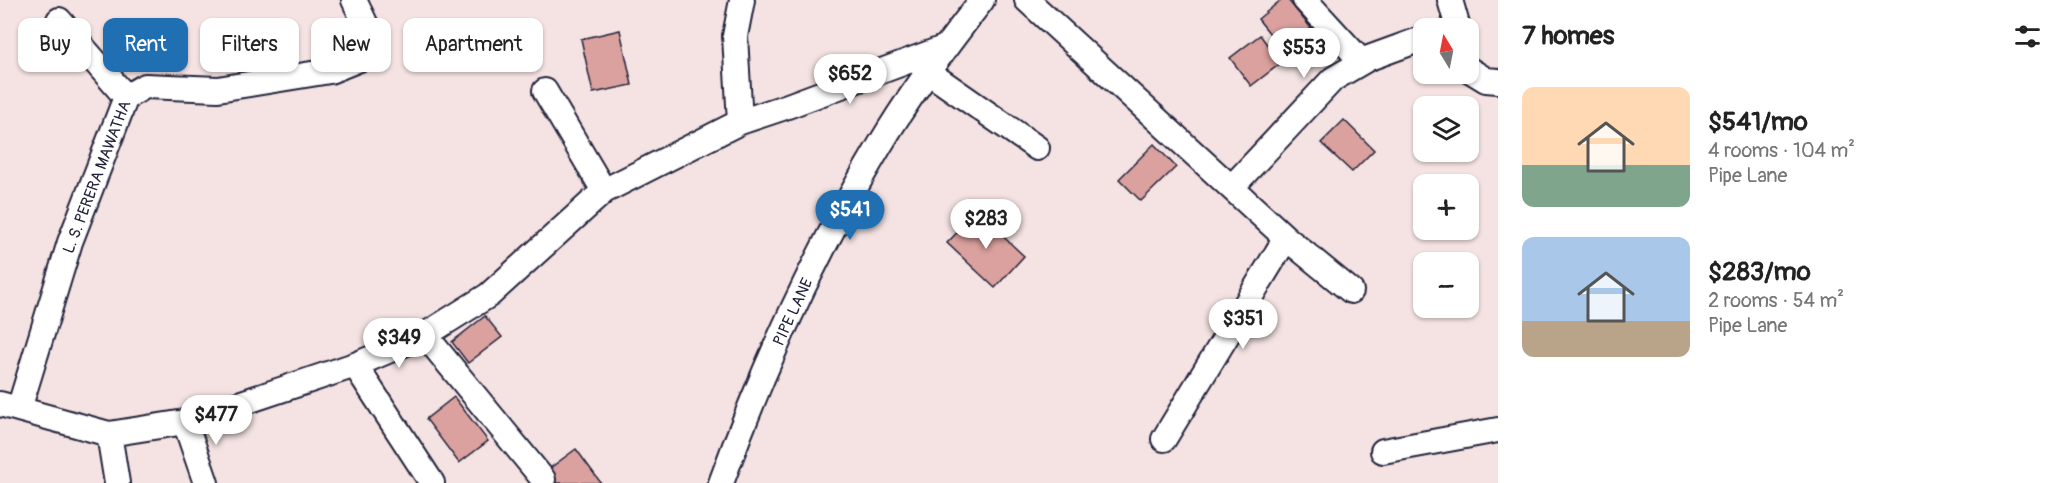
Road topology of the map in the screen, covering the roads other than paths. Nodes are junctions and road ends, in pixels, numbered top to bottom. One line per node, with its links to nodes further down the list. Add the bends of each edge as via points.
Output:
1 (354, 0): 16 (street, L. S. PERERA MAWATHA, via 366,26 362,58 330,71 218,88 145,86)
2 (742, 0): 17 (street, via 735,36)
3 (982, 0): 9 (street, PIPE LANE)
4 (1027, 0): 19 (street)
5 (1305, 0): 11 (street)
6 (1450, 0): 7 (street)
7 (1453, 18)
8 (1413, 42): 11 (street)
9 (946, 47): 12 (street, PIPE LANE); 17 (street)
10 (91, 57): 16 (street)
11 (1362, 62): 19 (street, via 1333,79)
12 (928, 72): 18 (street); 35 (street, PIPE LANE, via 880,144 826,240 745,418)
13 (1479, 76): 14 (street)
14 (1498, 81)
15 (545, 91): 20 (street)
16 (126, 97): 25 (street, L. S. PERERA MAWATHA)
17 (740, 122): 20 (street)
18 (1038, 148)
19 (1232, 187): 21 (street)
20 (604, 191): 23 (street, via 489,295)
21 (1286, 238): 22 (street); 29 (street)
22 (1351, 291)
23 (425, 335): 24 (street); 31 (street)
24 (355, 364): 26 (street); 34 (street)
25 (10, 406): 28 (street)
26 (185, 422): 28 (street); 33 (street)
27 (1498, 430): 30 (street)
28 (109, 434): 32 (street)
29 (1164, 439)
30 (1383, 451)
31 (543, 479)
32 (117, 483)
33 (206, 483)
34 (432, 483)
35 (721, 483)

